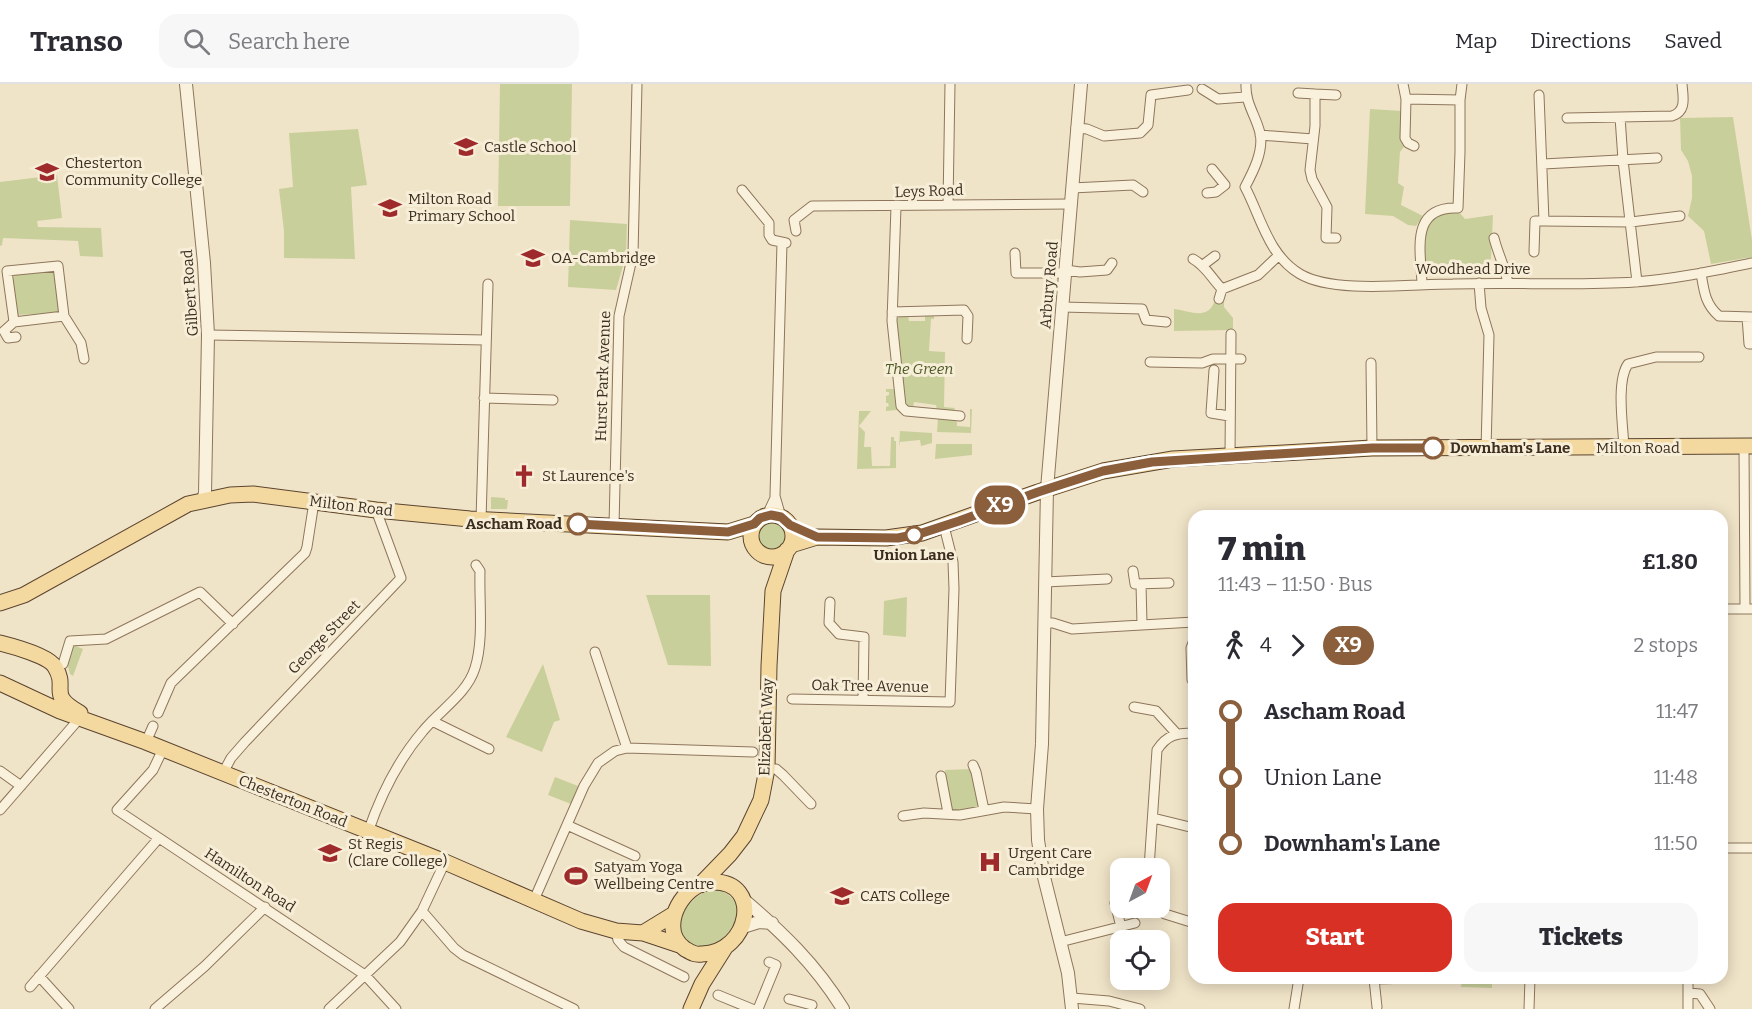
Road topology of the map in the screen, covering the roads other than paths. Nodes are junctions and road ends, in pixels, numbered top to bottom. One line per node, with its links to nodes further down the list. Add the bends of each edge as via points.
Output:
1 (186, 84): 70 (street, Gilbert Road)
2 (637, 84): 98 (street, Hurst Park Avenue, via 633,254 619,316)
3 (951, 84): 37 (street)
4 (1081, 84): 22 (street, Arbury Road)
5 (1246, 84): 16 (street)
6 (1403, 84): 17 (street)
7 (1462, 84): 18 (street)
8 (1682, 84): 20 (street, via 1683,107 1678,114)
9 (1188, 90): 22 (street, via 1151,95 1148,125 1140,133 1104,136)
10 (1202, 90): 15 (street)
11 (1298, 93): 12 (street)
12 (1315, 94): 13 (street); 24 (street)
13 (1336, 95)
14 (1539, 95): 28 (street)
15 (1214, 97): 16 (street); 19 (street)
16 (1245, 97): 23 (street)
17 (1406, 99): 18 (street); 25 (street, via 1405,138)
18 (1460, 100): 59 (street, via 1458,208 1434,212 1421,228)
19 (1207, 106)
20 (1620, 117): 21 (street); 27 (street)
21 (1567, 118)
22 (1076, 128): 32 (street, Arbury Road)
23 (1260, 135): 24 (street); 31 (street, via 1257,159)
24 (1313, 139): 43 (street, via 1310,170 1327,207 1331,238)
25 (1414, 146)
26 (1657, 158): 27 (street)
27 (1623, 160): 28 (street); 41 (street)
28 (1543, 164): 40 (street)
29 (1212, 169): 30 (street)
30 (1225, 185): 31 (street); 35 (street)
31 (1245, 187): 48 (street, Woodhead Drive)
32 (1072, 188): 34 (street, via 1133,185); 36 (street, Arbury Road)
33 (742, 190): 95 (street, via 769,223 772,240 784,243 775,498)
34 (1143, 192)
35 (1207, 193)
36 (1070, 204): 37 (street, Leys Road); 53 (street, Arbury Road)
37 (948, 205): 38 (street, Leys Road)
38 (896, 207): 42 (street, Leys Road, via 812,206 790,217); 63 (street)
39 (1680, 216): 41 (street)
40 (1544, 221): 41 (street); 45 (street, via 1535,221)
41 (1631, 222): 55 (street)
42 (796, 231)
43 (1315, 237)
44 (1494, 238): 57 (street)
45 (1534, 252)
46 (1015, 253): 53 (street, via 1016,273)
47 (1215, 256): 52 (street)
48 (1278, 256): 59 (street, Woodhead Drive, via 1298,273 1340,286); 60 (street, via 1258,275)
49 (1193, 259): 52 (street)
50 (1112, 263): 53 (street, via 1107,270)
51 (1752, 263): 54 (street, Woodhead Drive)
52 (1203, 265): 60 (street)
53 (1065, 271): 62 (street, Arbury Road)
54 (1701, 273): 55 (street, Woodhead Drive); 65 (street, via 1710,309 1719,316)
55 (1637, 282): 57 (street, Woodhead Drive)
56 (1479, 283): 57 (street, Woodhead Drive); 59 (street, Woodhead Drive); 89 (street, via 1480,308 1489,335)
57 (1508, 283)
58 (488, 284): 73 (street)
59 (1422, 284)
60 (1222, 289): 61 (street)
61 (1220, 299)
62 (1062, 308): 67 (street, via 1142,309 1146,320); 91 (street, Arbury Road)
63 (892, 312): 72 (street, via 964,310 968,316); 84 (street, via 901,408)
64 (64, 316): 66 (street); 66 (street, via 58,266 7,271); 77 (street, via 81,343)
65 (1749, 317): 74 (street)
66 (14, 322): 68 (street)
67 (1166, 322)
68 (2, 331): 71 (street, via 8,338)
69 (1231, 334): 76 (street)
70 (208, 335): 73 (street); 92 (street, Gilbert Road)
71 (16, 337)
72 (967, 339)
73 (486, 340): 82 (street)
74 (1752, 344)
75 (1699, 357): 87 (street, via 1656,357 1628,364 1622,384)
76 (1231, 358): 78 (street); 79 (street, via 1213,358 1202,363); 85 (street)
77 (84, 359)
78 (1242, 359)
79 (1150, 362)
80 (1371, 363): 88 (street)
81 (1214, 370): 85 (street, via 1211,413)
82 (484, 398): 83 (street); 96 (street)
83 (554, 400)
84 (960, 416)
85 (1229, 416): 90 (street)
86 (1748, 446): 87 (main road, Milton Road); 103 (street)
87 (1624, 447): 89 (main road, Milton Road)
88 (1372, 448): 89 (main road, Milton Road); 90 (main road, Milton Road)
89 (1486, 448)
90 (1230, 456): 91 (main road, Milton Road, via 1140,464)
91 (1047, 489): 99 (main road, Milton Road); 109 (street)
92 (203, 500): 93 (main road, Milton Road, via 253,494); 115 (main road, Milton Road, via 179,508)
93 (314, 502): 94 (main road, Milton Road); 123 (street, via 304,553)
94 (376, 510): 96 (main road, Milton Road); 149 (street, George Street, via 401,578 245,742)
95 (779, 519): 97 (main road, via 760,518); 101 (main road, Milton Road); 104 (main road, via 793,538)
96 (481, 520): 98 (main road, Milton Road)
97 (754, 524): 100 (main road, Milton Road); 102 (main road)
98 (614, 526): 100 (main road, Milton Road)
99 (944, 526): 101 (main road, Milton Road, via 898,538); 132 (street, Oak Tree Avenue, via 954,580 950,702)
100 (728, 532): 102 (main road, Milton Road)
101 (817, 537): 104 (main road, Milton Road)
102 (752, 543): 105 (main road)
103 (1748, 546): 118 (street)
104 (789, 548): 105 (main road, via 773,557); 114 (main road, Elizabeth Way)
105 (762, 555): 114 (main road, Elizabeth Way)
106 (476, 566): 136 (street, via 480,571 475,669 452,702)
107 (1133, 571): 111 (street, via 1135,584)
108 (1107, 579): 109 (street)
109 (1045, 582): 122 (street)
110 (1169, 583): 111 (street)
111 (1141, 584): 124 (street)
112 (1182, 585): 113 (street)
113 (1188, 586)
114 (773, 591): 147 (main road, Elizabeth Way)
115 (24, 595): 117 (main road, Milton Road); 120 (main road)
116 (830, 602): 132 (street, via 829,623 838,634 864,637)
117 (0, 603)
118 (1748, 608): 119 (street)
119 (1728, 609)
120 (0, 615)
121 (1188, 622): 124 (street)
122 (1044, 623): 124 (street, via 1072,629); 153 (street)
123 (233, 624): 128 (street, via 200,592 106,639 70,641); 134 (street, via 171,683)
124 (1142, 624)
125 (0, 632): 126 (main road)
126 (5, 644): 128 (main road, via 51,662)
127 (595, 652): 142 (street)
128 (57, 671): 130 (main road, via 52,689); 137 (main road, via 60,698)
129 (0, 683): 130 (main road)
130 (33, 698): 135 (main road)
131 (792, 699): 132 (street, Oak Tree Avenue)
132 (863, 700)
133 (1134, 707): 139 (street, via 1156,711)
134 (158, 713)
135 (79, 719): 137 (main road); 151 (street)
136 (432, 721): 144 (street); 161 (street, via 398,768)
137 (103, 726): 141 (main road, Chesterton Road)
138 (153, 726): 141 (street)
139 (1176, 733): 140 (street); 158 (street, via 1157,750)
140 (1188, 733)
141 (146, 742): 143 (main road, Chesterton Road)
142 (627, 748): 145 (street); 159 (street, via 598,763)
143 (164, 749): 149 (main road, Chesterton Road); 162 (street, Hamilton Road, via 153,770 117,810)
144 (489, 749)
145 (753, 753)
146 (973, 765): 155 (street)
147 (767, 769): 152 (street, via 776,769); 165 (main road, Elizabeth Way, via 753,820)
148 (0, 771): 151 (street)
149 (223, 773): 161 (main road, Chesterton Road)
150 (941, 776): 156 (street)
151 (21, 786): 154 (street)
152 (811, 804)
153 (1037, 809): 155 (street); 185 (street, via 1043,873)
154 (0, 810)
155 (984, 810): 156 (street, via 960,816)
156 (948, 813): 157 (street)
157 (903, 816)
158 (1153, 818): 160 (street); 167 (street)
159 (567, 825): 166 (street); 172 (street)
160 (1188, 827)
161 (368, 832): 168 (main road, Chesterton Road)
162 (158, 839): 173 (street, Hamilton Road); 191 (street)
163 (1728, 848): 164 (street)
164 (1752, 848)
165 (730, 854): 169 (main road, Elizabeth Way); 170 (main road)
166 (635, 856)
167 (1150, 858)
168 (445, 862): 172 (main road, Chesterton Road); 174 (street)
169 (700, 885): 170 (main road, via 721,882); 175 (main road, via 689,892)
170 (730, 886): 171 (main road)
171 (743, 899): 179 (street); 181 (main road)
172 (534, 900): 183 (main road, Chesterton Road, via 581,921)
173 (265, 907): 190 (street, Hamilton Road); 206 (street)
174 (422, 912): 190 (street, via 400,942); 209 (street, via 463,955)
175 (674, 914): 184 (main road); 186 (main road, via 672,929)
176 (1170, 916): 178 (street)
177 (1119, 918): 182 (street)
178 (1188, 921)
179 (772, 923): 181 (street); 213 (street, via 809,960)
180 (1135, 923): 182 (street)
181 (743, 927): 187 (main road)
182 (1121, 927): 185 (street)
183 (616, 931): 184 (main road, Chesterton Road); 192 (street, via 624,947)
184 (643, 933): 186 (main road, Chesterton Road)
185 (1060, 942): 202 (street)
186 (679, 945): 188 (main road)
187 (727, 946): 188 (main road, via 714,953); 193 (main road)
188 (693, 954): 193 (main road)
189 (769, 962): 212 (street, via 776,965)
190 (365, 975): 207 (street); 208 (street, Hamilton Road)
191 (39, 976): 198 (street); 205 (street)
192 (684, 978)
193 (702, 984): 210 (main road)
194 (1298, 984): 215 (street)
195 (1374, 984): 204 (street)
196 (1530, 984): 216 (street)
197 (1688, 984): 199 (street)
198 (30, 987)
199 (1689, 993): 217 (street); 218 (street, via 1700,994)
200 (718, 995): 211 (street)
201 (794, 1003): 203 (street)
202 (1072, 1004): 214 (street, via 1109,1001)
203 (812, 1005)
204 (1377, 1007)
205 (69, 1009)
206 (155, 1009)
207 (329, 1009)
208 (396, 1009)
209 (574, 1009)
210 (691, 1009)
211 (752, 1009)
212 (758, 1009)
213 (843, 1009)
214 (1140, 1009)
215 (1294, 1009)
216 (1529, 1009)
217 (1688, 1009)
218 (1710, 1009)

